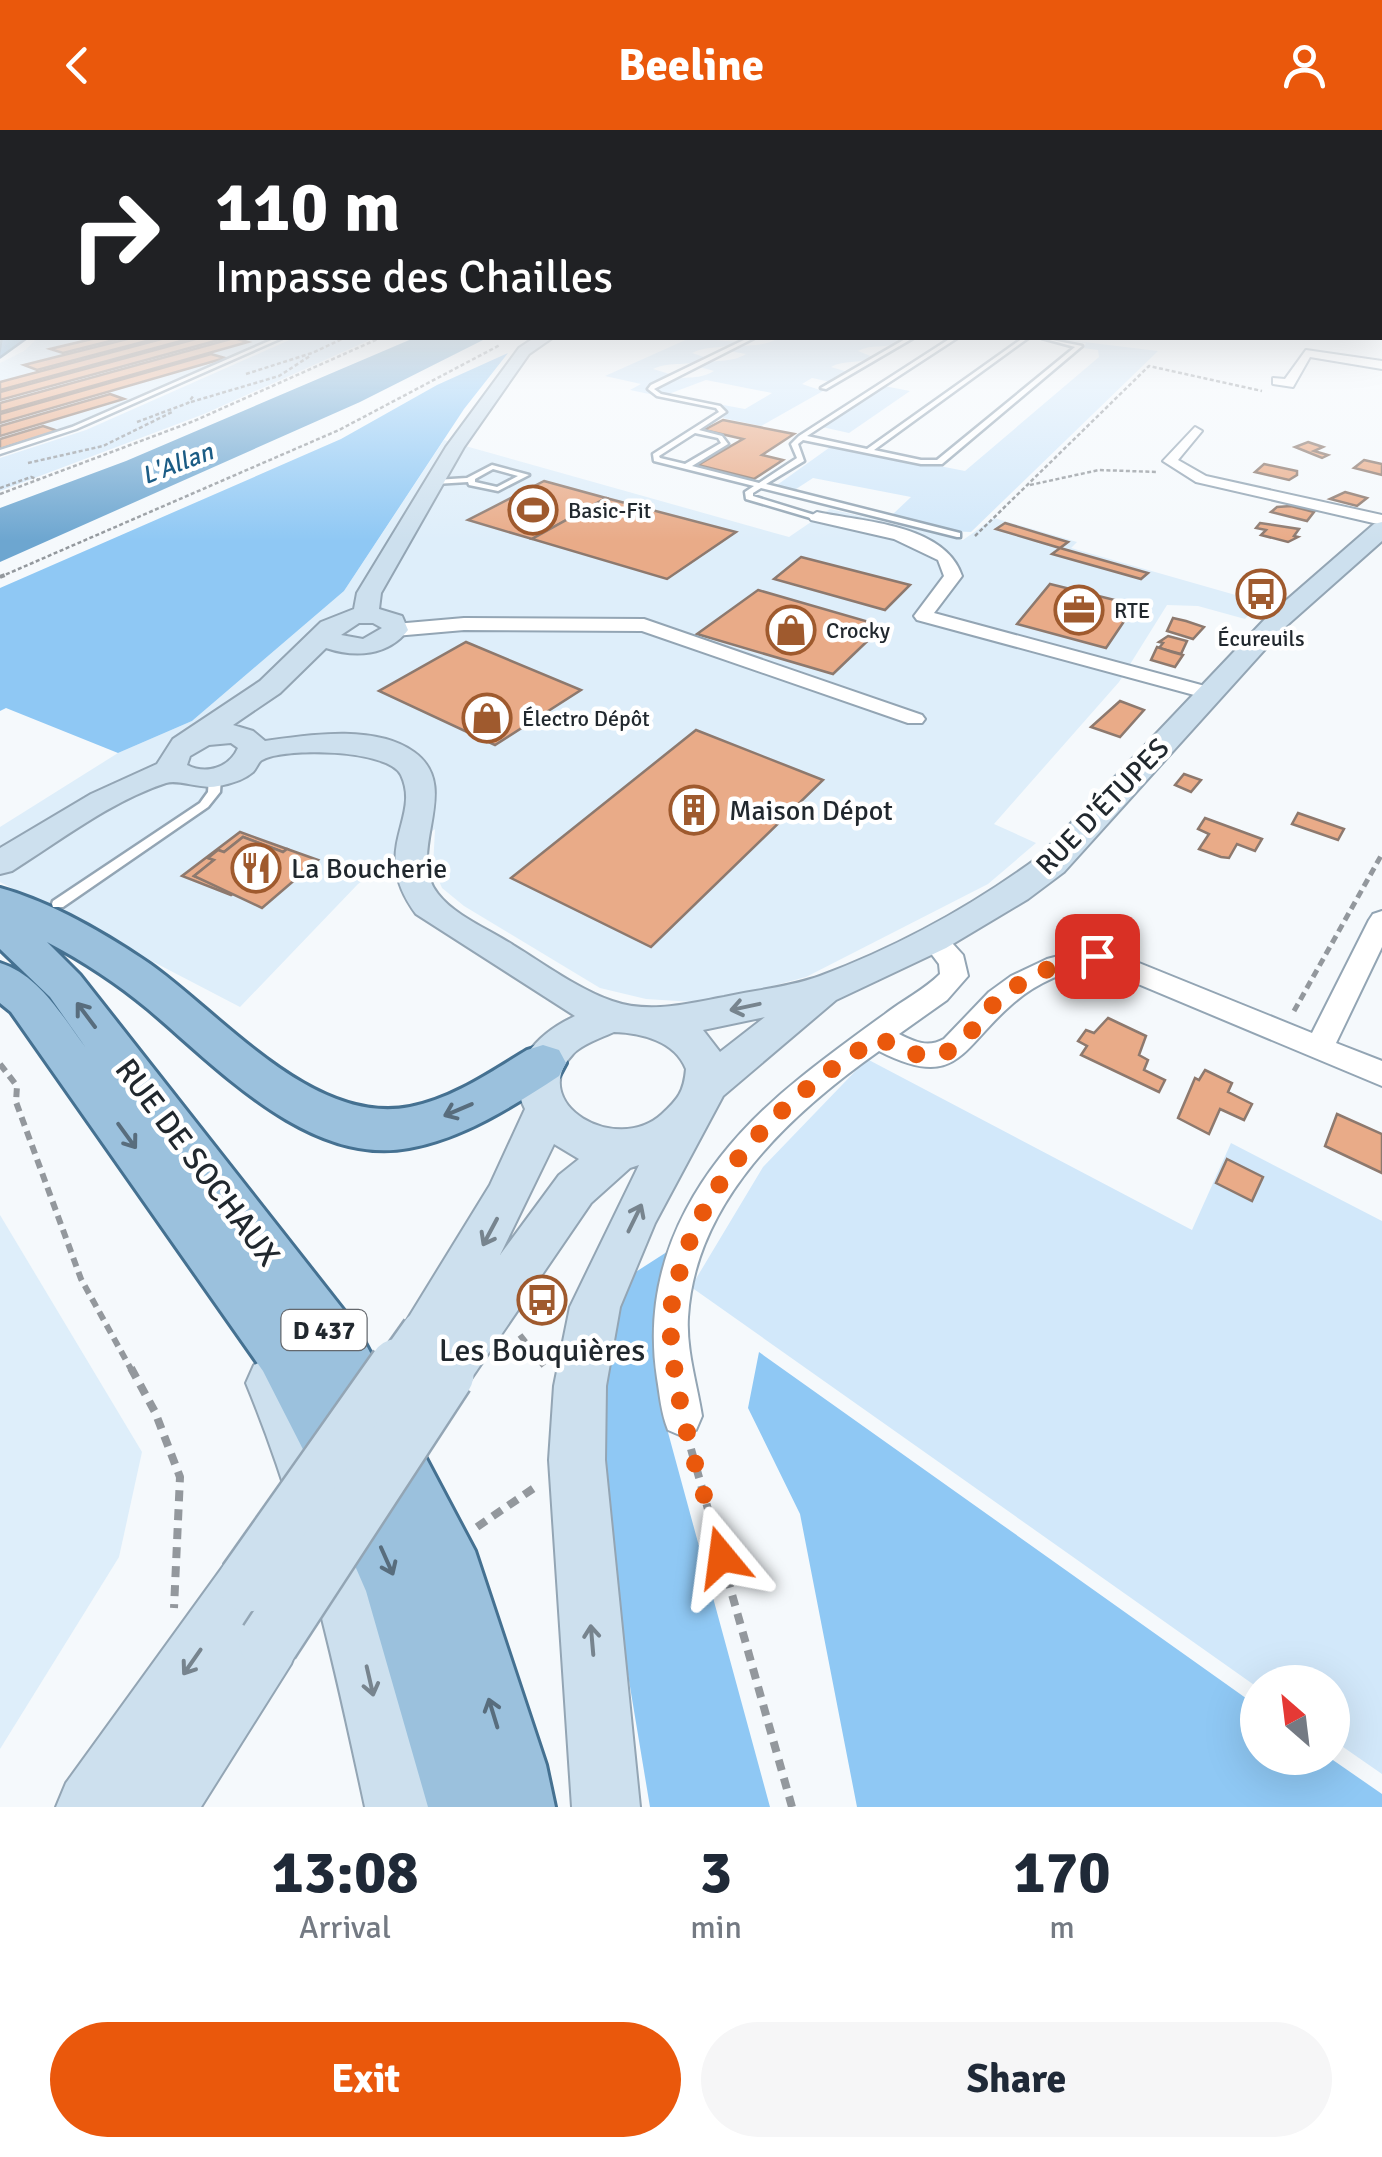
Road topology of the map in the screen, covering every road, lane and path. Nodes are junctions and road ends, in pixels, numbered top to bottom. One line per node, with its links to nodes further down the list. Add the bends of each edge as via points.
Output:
1 (174, 384): 21 (lane)
2 (251, 384): 15 (path)
3 (278, 384): 29 (path)
4 (426, 384): 35 (path, via 339,430)
5 (500, 384): 26 (main road)
6 (662, 384): 18 (lane, via 651,390 722,410)
7 (830, 384): 14 (lane)
8 (882, 384): 19 (lane)
9 (961, 384): 20 (lane)
10 (1032, 384): 20 (lane, via 939,462)
11 (1129, 384): 27 (path)
12 (1228, 384): 13 (path, via 1280,396)
13 (1283, 384)
14 (824, 388)
15 (188, 403)
16 (176, 408): 22 (path, via 100,445)
17 (1195, 430): 24 (street, via 1170,461)
18 (696, 431): 23 (lane, via 725,444); 23 (lane, via 655,455)
19 (801, 436): 20 (lane); 28 (lane, via 794,444 801,459)
20 (868, 451)
21 (0, 452)
22 (21, 463)
23 (686, 466): 28 (lane)
24 (1180, 471): 27 (path, via 1100,470); 31 (street)
25 (471, 480): 25 (lane, via 492,467 525,475 498,490); 26 (lane)
26 (435, 482): 36 (main road, via 369,594)
27 (1027, 485): 34 (path, via 971,540)
28 (757, 487): 30 (lane, via 749,497); 33 (lane)
29 (0, 491)
30 (817, 517): 34 (street)
31 (1382, 520)
32 (1382, 528): 40 (main road, RUE D'ÉTUPES, via 1276,622)
33 (958, 535)
34 (940, 552): 40 (street, via 953,576 924,616)
35 (0, 578)
36 (366, 614): 37 (main road, via 388,618); 38 (main road, via 345,618)
37 (395, 630): 39 (main road, via 375,644); 41 (street, via 644,625)
38 (327, 632): 39 (main road, via 333,642); 42 (main road, via 270,687)
39 (352, 647): 43 (main road, via 284,691)
40 (1209, 694): 52 (main road, RUE D'ÉTUPES, via 1052,864)
41 (915, 719)
42 (192, 741): 43 (main road, via 219,734); 44 (main road, via 174,755)
43 (248, 744): 45 (main road, via 241,767); 53 (main road, via 344,744 396,753 411,765 421,793 408,864 427,905)
44 (172, 769): 45 (main road, via 188,778); 47 (main road)
45 (215, 778): 49 (lane, via 204,805)
46 (1382, 854): 58 (path)
47 (12, 855)
48 (0, 901): 61 (main road, one-way to 48, via 494,1094 446,1116 392,1130 346,1123 282,1096 134,975)
49 (58, 904)
50 (1382, 920): 60 (street)
51 (0, 929): 79 (main road, RUE DE SOCHAUX / D 437, one-way to 51, via 442,1551 336,1346 64,986)
52 (933, 939): 55 (main road, RUE D'ÉTUPES); 59 (street, via 953,962 954,976)
53 (532, 978): 56 (main road); 61 (main road)
54 (0, 979): 67 (main road, RUE DE SOCHAUX / D 437, one-way to 67, via 26,1002)
55 (826, 989): 57 (main road, RUE D'ÉTUPES, one-way to 57); 64 (main road, RUE D'ÉTUPES)
56 (609, 1017): 57 (main road); 61 (main road, via 584,1025)
57 (664, 1024): 64 (main road, via 697,1050 704,1068)
58 (1282, 1031): 59 (street, via 1097,956 1034,974 938,1056); 60 (street)
59 (878, 1038): 71 (street, via 830,1067 784,1108 726,1174 685,1247 670,1316)
60 (1320, 1046): 63 (street)
61 (552, 1051): 65 (main road, via 539,1096)
62 (0, 1064): 74 (path, via 17,1086 16,1102 81,1279 155,1412 180,1478)
63 (1382, 1074)
64 (694, 1106): 66 (main road, via 665,1138); 80 (main road, one-way to 64, via 577,1460 580,1386 595,1307)
65 (545, 1112): 66 (main road, via 575,1140); 69 (main road, one-way to 69)
66 (621, 1149): 69 (main road, via 574,1189)
67 (198, 1233): 77 (main road, one-way to 77, via 288,1413 354,1612); 78 (main road, RUE DE SOCHAUX / D 437, one-way to 78, via 283,1351 334,1445 399,1588)
68 (516, 1330): 70 (path)
69 (434, 1354): 75 (main road, one-way to 75, bridge, via 248,1582); 76 (main road, bridge, via 270,1642)
70 (555, 1379)
71 (682, 1416): 81 (path)
72 (540, 1484): 73 (path)
73 (480, 1524)
74 (174, 1611)
75 (90, 1807)
76 (162, 1807)
77 (399, 1807)
78 (466, 1807)
79 (516, 1807)
80 (606, 1807)
81 (792, 1807)

